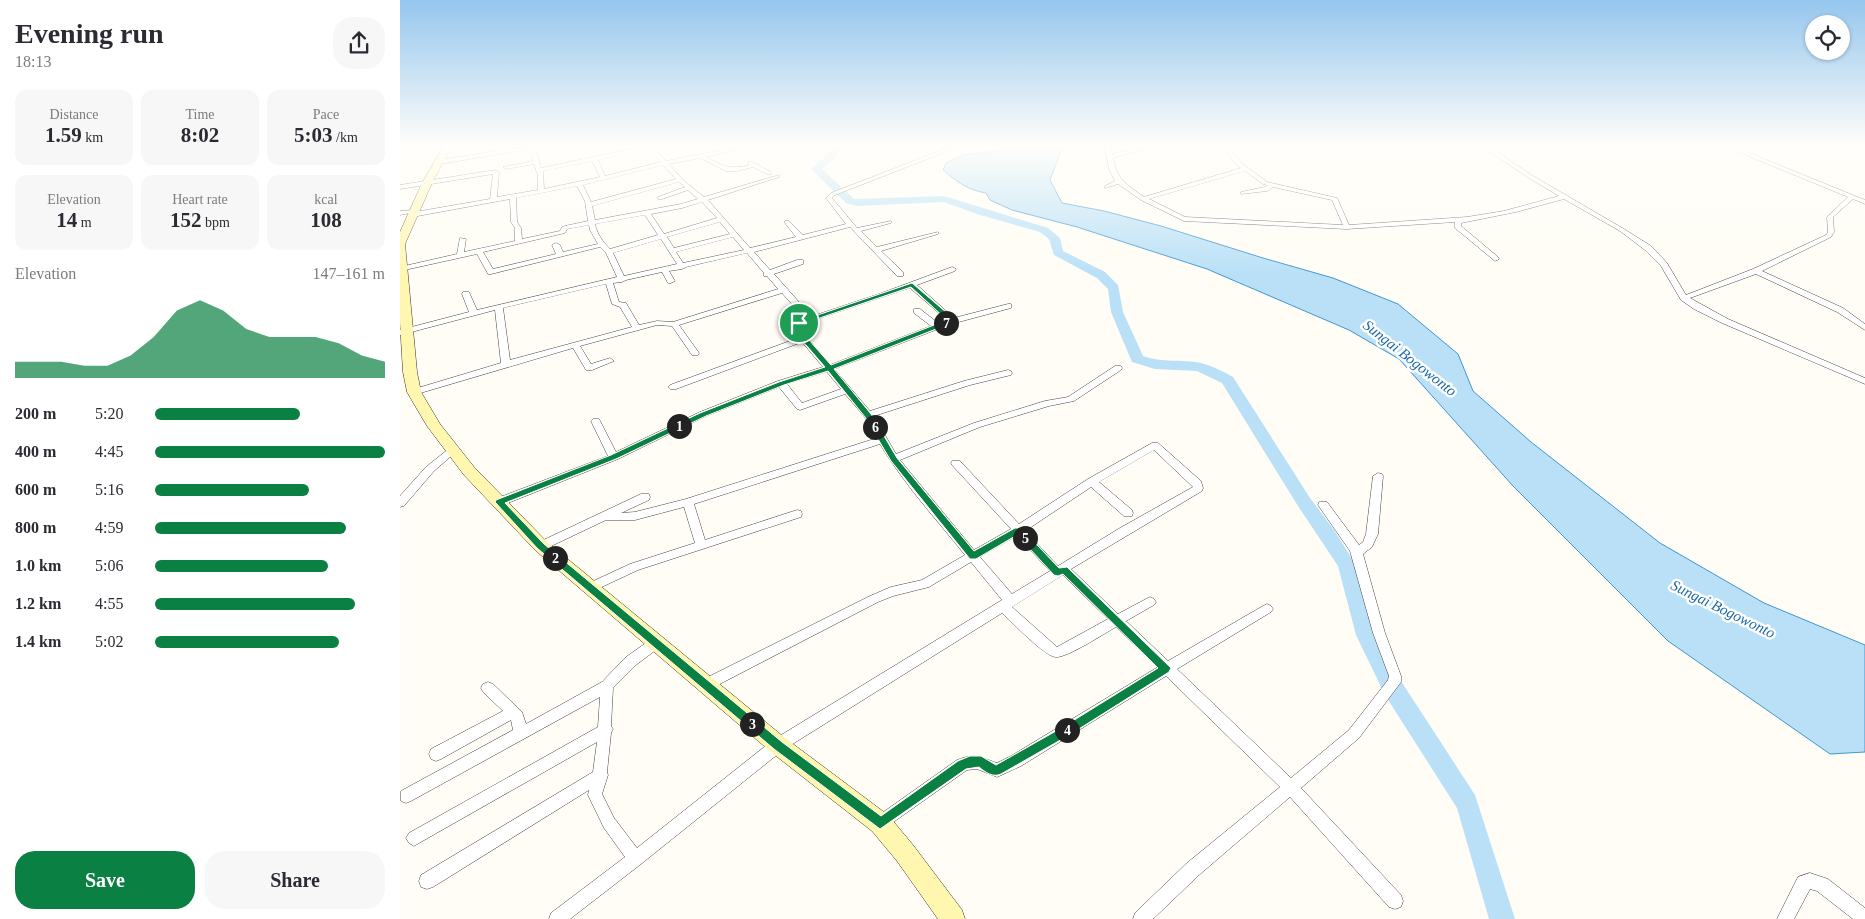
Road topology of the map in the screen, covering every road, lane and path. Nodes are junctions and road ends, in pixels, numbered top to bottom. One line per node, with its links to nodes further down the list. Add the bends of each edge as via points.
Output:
1 (423, 189): 30 (main road)
2 (494, 189): 25 (street)
3 (552, 189): 17 (street)
4 (581, 189): 28 (street)
5 (647, 189): 28 (street)
6 (686, 189): 23 (street)
7 (690, 189): 26 (street)
8 (726, 189): 19 (street, via 720,191)
9 (738, 189): 19 (street)
10 (849, 189): 37 (street, via 828,199)
11 (1129, 189): 24 (street)
12 (1178, 189): 24 (street)
13 (1268, 189): 18 (street)
14 (1292, 189): 36 (street, via 1331,196 1337,201)
15 (1551, 189): 21 (street)
16 (1832, 189): 22 (street)
17 (541, 191): 20 (street)
18 (1243, 193)
19 (723, 194): 26 (street)
20 (513, 197): 25 (street); 43 (street)
21 (1564, 197): 32 (street); 69 (street, via 1648,248 1664,265)
22 (1852, 197): 27 (street); 59 (street, via 1830,217 1829,236)
23 (660, 198)
24 (1143, 199): 36 (street, via 1176,216 1192,220)
25 (493, 200): 30 (street)
26 (705, 201): 29 (street); 31 (street)
27 (1865, 202)
28 (588, 205): 33 (street)
29 (647, 212): 33 (street); 40 (street)
30 (408, 213): 44 (main road)
31 (721, 219): 39 (street); 40 (street)
32 (1466, 219): 36 (street); 54 (street, via 1458,222 1457,227)
33 (592, 221): 43 (street, via 564,228 563,232); 46 (street)
34 (787, 222): 41 (street)
35 (889, 222): 37 (street)
36 (1348, 227)
37 (854, 228): 41 (street); 48 (street)
38 (936, 233): 48 (street)
39 (734, 235): 47 (street); 49 (street)
40 (662, 236): 49 (street); 51 (street)
41 (801, 238): 47 (street)
42 (462, 239): 53 (street)
43 (519, 242): 50 (street)
44 (400, 244): 60 (main road)
45 (556, 246): 52 (street)
46 (602, 246): 51 (street); 52 (street)
47 (747, 250): 56 (street); 61 (street)
48 (876, 250): 62 (street)
49 (672, 251): 56 (street)
50 (479, 252): 52 (street, via 491,272); 53 (street)
51 (609, 252): 63 (street)
52 (560, 255)
53 (460, 256): 60 (street)
54 (1495, 258)
55 (800, 262): 61 (street)
56 (682, 267): 58 (street)
57 (952, 269): 66 (street)
58 (665, 270): 63 (street); 64 (street)
59 (1756, 270): 69 (street); 80 (street, via 1840,310)
60 (400, 271): 71 (main road)
61 (767, 274): 67 (street)
62 (900, 274)
63 (622, 280): 65 (street)
64 (671, 281)
65 (609, 283): 72 (street); 79 (street, via 616,304 623,305)
66 (912, 285): 75 (street); 76 (street)
67 (782, 290): 76 (street, via 803,312); 77 (street)
68 (466, 294): 74 (street)
69 (1684, 298): 90 (street, via 1725,321)
70 (1008, 306): 75 (street)
71 (402, 307): 81 (main road)
72 (499, 307): 74 (street); 86 (street)
73 (917, 310): 78 (street)
74 (474, 313): 81 (street)
75 (952, 320): 78 (street)
76 (799, 323): 82 (street, via 798,331)
77 (674, 324): 79 (street, via 657,323); 84 (street)
78 (936, 326): 87 (street)
79 (637, 328): 83 (street)
80 (1865, 328)
81 (403, 332): 94 (main road)
82 (805, 338): 87 (street); 92 (street)
83 (575, 345): 85 (street, via 590,368); 86 (street)
84 (695, 353)
85 (610, 361)
86 (506, 364): 94 (street)
87 (829, 368): 91 (street); 93 (street)
88 (1118, 368): 100 (street, via 1070,399 977,425)
89 (1008, 373): 95 (street, via 967,382)
90 (1865, 381)
91 (781, 383): 93 (street, via 800,407); 99 (street, via 703,414)
92 (674, 388)
93 (847, 390): 95 (street)
94 (414, 392): 98 (main road, via 434,426)
95 (868, 416): 97 (street)
96 (596, 421): 99 (street)
97 (882, 440): 100 (street); 106 (street)
98 (454, 449): 105 (main road, via 469,471); 107 (street, via 430,469)
99 (614, 457): 105 (street)
100 (894, 459): 116 (street)
101 (956, 463): 112 (street)
102 (1378, 476): 115 (street, via 1372,534 1368,544)
103 (1092, 482): 109 (street); 112 (street); 117 (street, via 1155,445 1198,488)
104 (645, 497): 111 (street)
105 (499, 502): 113 (main road)
106 (688, 502): 111 (street, via 635,516); 114 (street)
107 (400, 503)
108 (1323, 505): 115 (street)
109 (1128, 513)
110 (798, 514): 114 (street)
111 (602, 517): 113 (street)
112 (1018, 530): 116 (street); 117 (street)
113 (541, 546): 118 (main road)
114 (702, 546): 118 (street, via 634,567)
115 (1356, 553): 134 (street, via 1395,676 1390,689 1354,734)
116 (973, 556): 120 (street); 125 (street, via 925,584 874,598)
117 (1061, 571): 120 (street); 122 (street)
118 (591, 586): 123 (main road)
119 (1150, 602): 122 (street)
120 (1008, 604): 122 (street, via 1056,652); 131 (street)
121 (1267, 609): 124 (street)
122 (1117, 620): 124 (street)
123 (656, 642): 125 (main road); 126 (street, via 631,661)
124 (1166, 668): 134 (street); 136 (street, via 997,770 981,761 962,765)
125 (706, 684): 131 (main road)
126 (607, 686): 129 (street); 130 (street)
127 (488, 688): 128 (street)
128 (512, 712): 130 (street, via 517,716); 132 (street)
129 (606, 729): 133 (street); 137 (street)
130 (521, 733): 135 (street)
131 (778, 745): 136 (main road); 138 (street)
132 (436, 754)
133 (601, 775): 138 (street, via 595,795 609,823); 139 (street)
134 (1291, 788): 140 (street); 144 (street, via 1193,869)
135 (406, 796)
136 (880, 823): 143 (main road)
137 (414, 838)
138 (636, 859): 142 (street)
139 (427, 881)
140 (1395, 900)
141 (1865, 918): 145 (street, via 1822,885 1810,881 1804,883)
142 (557, 919)
143 (953, 919)
144 (1141, 919)
145 (1785, 919)

